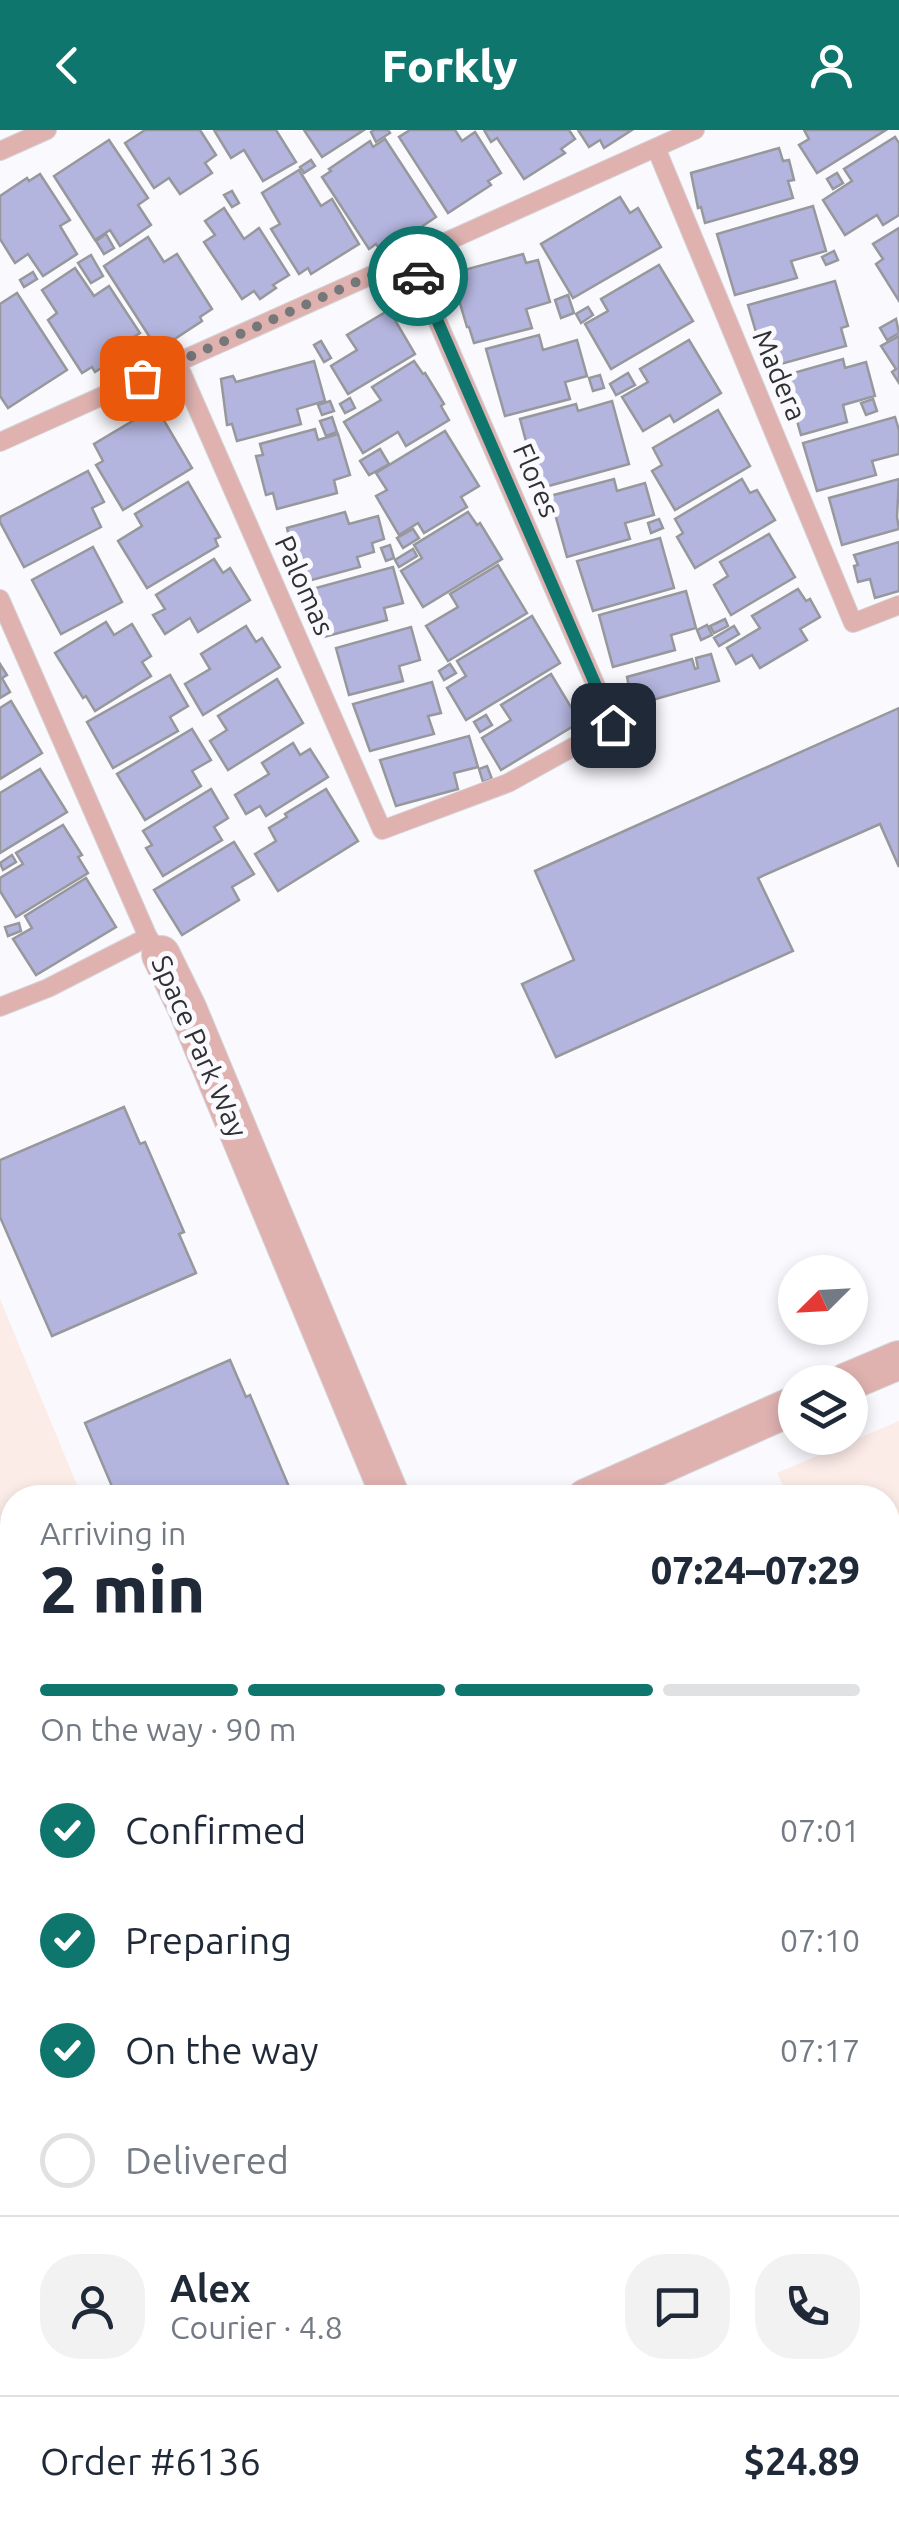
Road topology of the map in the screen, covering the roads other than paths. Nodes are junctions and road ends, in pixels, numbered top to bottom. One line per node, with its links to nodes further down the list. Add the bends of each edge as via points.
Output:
1 (47, 130): 4 (lane)
2 (695, 130): 3 (lane)
3 (656, 148): 5 (lane); 9 (lane, Madera, via 853,623)
4 (0, 151)
5 (410, 258): 6 (lane); 10 (lane, Flores, via 613,725 508,783)
6 (178, 362): 7 (lane); 10 (lane, Palomas)
7 (0, 442)
8 (0, 599): 11 (lane, Space Park Way)
9 (899, 605)
10 (382, 830)
11 (155, 946): 12 (lane); 16 (street, Space Park Way)
12 (0, 1007)
13 (899, 1360): 14 (street)
14 (868, 1373)
15 (778, 1413): 17 (street)
16 (385, 1485)
17 (616, 1485)

